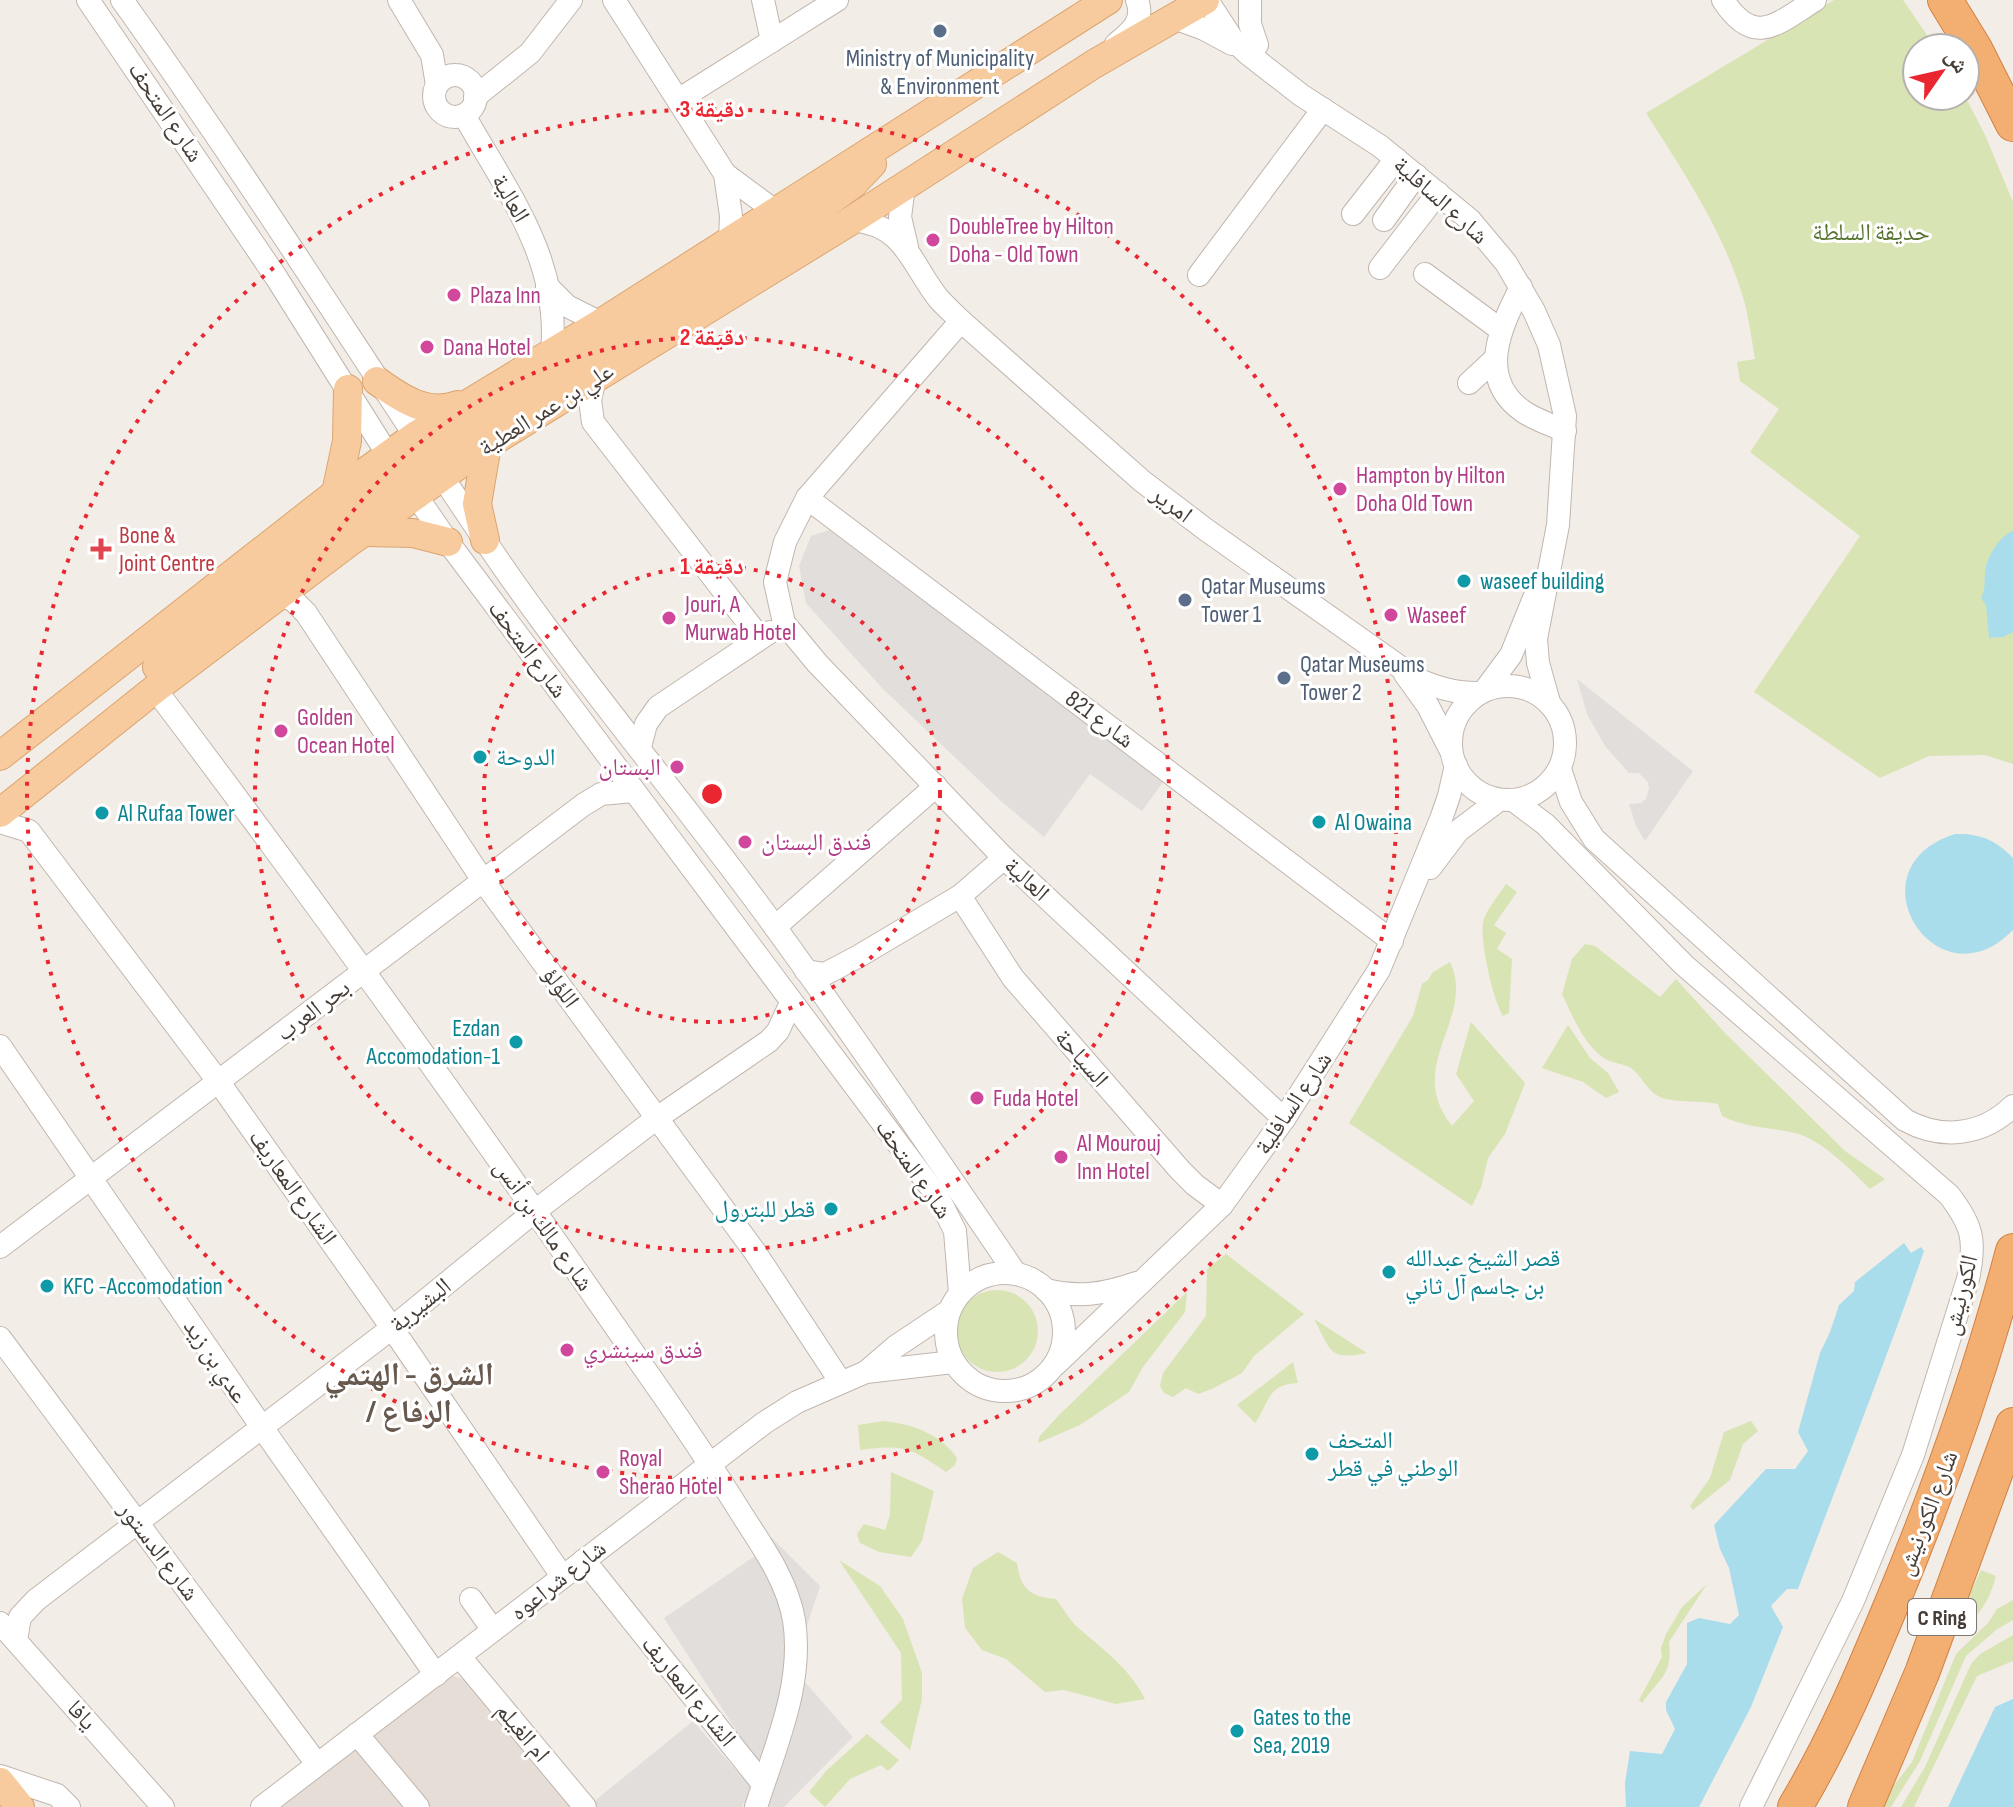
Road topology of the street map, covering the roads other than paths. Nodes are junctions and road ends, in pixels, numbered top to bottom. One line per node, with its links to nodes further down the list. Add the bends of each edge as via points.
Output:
1 (88, 0): 49 (street, شارع المتحف)
2 (122, 0): 47 (street, شارع المتحف)
3 (399, 0): 20 (street, العالية)
4 (571, 0): 20 (street, via 530,53 500,76)
5 (614, 0): 21 (street)
6 (763, 0): 17 (street)
7 (837, 0): 17 (street)
8 (1137, 0): 19 (street, via 1136,26)
9 (1206, 0): 16 (main road, علي بن عمر العطية); 18 (street, شارع السافلية, via 1233,40)
10 (1220, 0): 18 (street, شارع السافلية)
11 (1250, 0): 18 (street)
12 (1723, 0): 13 (street, via 1740,22 1761,29)
13 (1815, 0)
14 (1945, 0): 23 (highway)
15 (1099, 4): 24 (main road, علي بن عمر العطية)
16 (1174, 18): 18 (street); 19 (main road, علي بن عمر العطية)
17 (772, 41): 21 (street)
18 (1252, 49): 22 (street, شارع السافلية, via 1291,88)
19 (1094, 64): 28 (main road, علي بن عمر العطية)
20 (460, 90): 39 (street, العالية, via 531,231)
21 (678, 100): 26 (street)
22 (1323, 109): 25 (street, شارع السافلية); 38 (street)
23 (2013, 124)
24 (894, 135): 30 (main road, علي بن عمر العطية); 53 (main road, via 865,173 779,237)
25 (1396, 159): 27 (street, شارع السافلية); 31 (street)
26 (725, 174): 30 (street); 34 (street)
27 (1416, 175): 29 (street, شارع السافلية); 33 (street)
28 (904, 186): 32 (main road, علي بن عمر العطية); 35 (street, امرير, via 900,217)
29 (1438, 193): 36 (street); 40 (street, شارع السافلية, via 1489,241)
30 (775, 211): 34 (main road, علي بن عمر العطية)
31 (1353, 214)
32 (852, 220): 35 (street, امرير, via 884,227); 46 (main road, علي بن عمر العطية)
33 (1384, 220)
34 (730, 240): 42 (main road, علي بن عمر العطية)
35 (907, 248): 41 (street, امرير, via 938,297)
36 (1380, 268)
37 (1425, 274): 43 (street)
38 (1199, 275)
39 (547, 286): 42 (street, via 567,306); 44 (street, العالية, via 555,326)
40 (1521, 287): 43 (street); 51 (street, شارع السافلية, via 1549,345)
41 (961, 321): 56 (street); 64 (street, امرير, via 1142,481)
42 (601, 323): 44 (main road, علي بن عمر العطية)
43 (1501, 330): 45 (street)
44 (552, 353): 50 (main road, علي بن عمر العطية)
45 (1496, 358): 48 (street); 51 (street, via 1498,375 1514,404)
46 (595, 378): 52 (main road, علي بن عمر العطية); 63 (street, via 593,422)
47 (377, 381): 50 (main road, via 430,409); 53 (street, شارع المتحف)
48 (1469, 383)
49 (348, 389): 54 (street, شارع المتحف); 55 (main road, via 347,441)
50 (474, 399): 53 (main road, علي بن عمر العطية)
51 (1565, 431): 60 (street, شارع السافلية)
52 (487, 445): 53 (main road, علي بن عمر العطية); 58 (main road, via 477,504)
53 (428, 455): 54 (main road, علي بن عمر العطية); 54 (main road, via 413,450); 58 (street, شارع المتحف)
54 (401, 474): 55 (main road, علي بن عمر العطية); 57 (main road, علي بن عمر العطية); 59 (street, شارع المتحف); 68 (main road, via 178,648)
55 (336, 493): 70 (main road, علي بن عمر العطية)
56 (807, 498): 62 (street, via 785,542 775,582); 83 (street, شارع 821)
57 (365, 532): 59 (main road, via 413,533); 61 (main road, علي بن عمر العطية)
58 (485, 540): 69 (street, شارع المتحف)
59 (448, 542): 74 (street, شارع المتحف)
60 (1553, 548): 66 (street, شارع السافلية, via 1511,655); 67 (street, شارع السافلية, via 1536,639)
61 (282, 595): 65 (main road, علي بن عمر العطية); 79 (street, اللؤلؤ, via 306,613)
62 (784, 623): 63 (street); 73 (street, العالية)
63 (760, 638): 69 (street, via 658,707)
64 (1400, 666): 66 (street, امرير, via 1436,688); 71 (street, امرير, via 1428,706)
65 (155, 689): 68 (main road, علي بن عمر العطية); 85 (street, شارع مالك بن أنس)
66 (1481, 692): 67 (street, via 1514,685); 71 (street, via 1455,721)
67 (1549, 702): 72 (street, via 1564,728)
68 (109, 725): 76 (main road, علي بن عمر العطية)
69 (640, 747): 82 (street, شارع المتحف)
70 (0, 756)
71 (1453, 759): 75 (street, via 1473,788); 81 (street, شارع السافلية, via 1445,808)
72 (1560, 769): 75 (street, via 1545,787); 89 (street, via 1571,802 1594,839 1905,1120 1938,1133 1959,1134)
73 (936, 786): 78 (street, العالية); 82 (street)
74 (633, 791): 79 (street, بحر العرب, via 591,799); 86 (street, شارع المتحف)
75 (1506, 800): 81 (street, شارع السافلية, via 1458,831); 132 (street, الكورنيش, via 1545,824 1684,965 1949,1195 1971,1231 1974,1252 1968,1279 1913,1455 1853,1601)
76 (0, 813)
77 (0, 822): 88 (street, الشارع المعاريف, via 29,831)
78 (1004, 858): 80 (street); 91 (street, العالية)
79 (484, 882): 85 (street, بحر العرب); 90 (street, اللؤلؤ)
80 (960, 896): 84 (street, via 825,974); 93 (street, السياحة, via 1013,978 1180,1170)
81 (1408, 898): 83 (street, شارع السافلية)
82 (775, 927): 84 (street, شارع المتحف)
83 (1392, 941): 91 (street, شارع السافلية, via 1369,987)
84 (806, 971): 97 (street, شارع المتحف)
85 (364, 972): 88 (street, بحر العرب); 94 (street, شارع مالك بن أنس)
86 (791, 1003): 90 (street, البشيرية, via 769,1041); 100 (street, شارع المتحف, via 947,1212 955,1231)
87 (0, 1046): 92 (street, عدي بن زيد)
88 (218, 1081): 92 (street, بحر العرب); 101 (street, الشارع المعاريف)
89 (2013, 1106)
90 (657, 1118): 94 (street, البشيرية); 106 (street, اللؤلؤ)
91 (1284, 1119): 93 (street, شارع السافلية)
92 (91, 1179): 95 (street, بحر العرب); 108 (street, عدي بن زيد)
93 (1222, 1205): 98 (street, شارع السافلية)
94 (535, 1211): 101 (street, البشيرية); 109 (street, شارع مالك بن أنس)
95 (0, 1247)
96 (2013, 1251): 121 (highway, شارع الكورنيش / C Ring, via 1952,1448 1859,1683)
97 (1016, 1274): 99 (street); 100 (street, via 985,1276)
98 (1141, 1281): 99 (street, شارع السافلية, via 1095,1295); 104 (street, شارع السافلية)
99 (1046, 1290): 104 (street, via 1064,1325)
100 (954, 1302): 103 (street, via 945,1328); 105 (street, شارع شراعوه)
101 (392, 1328): 108 (street, البشيرية); 112 (street, الشارع المعاريف)
102 (0, 1338): 110 (street, شارع الدستور)
103 (953, 1362): 104 (street, via 972,1382 1004,1392 1033,1385); 105 (street, شارع شراعوه)
104 (1056, 1364)
105 (866, 1372): 106 (street, شارع شراعوه)
106 (840, 1381): 109 (street, شارع شراعوه, via 764,1423)
107 (2013, 1425): 135 (highway, شارع الكورنيش / C Ring, via 1922,1673)
108 (261, 1426): 110 (street, البشيرية); 118 (street, عدي بن زيد)
109 (710, 1463): 111 (street, شارع شراعوه); 124 (street, شارع مالك بن أنس, via 777,1572 794,1618 792,1692)
110 (137, 1522): 116 (street, البشيرية, via 27,1608); 120 (street, شارع الدستور)
111 (584, 1560): 112 (street, شارع شراعوه); 124 (street, الشارع المعاريف)
112 (562, 1576): 115 (street, شارع شراعوه)
113 (471, 1599): 115 (street)
114 (0, 1623): 116 (street, يافا)
115 (493, 1630): 117 (street, شارع شراعوه)
116 (16, 1640): 127 (street, يافا)
117 (460, 1657): 118 (street, شارع شراعوه); 130 (street, ام الغيلم)
118 (436, 1675): 119 (street, شارع شراعوه)
119 (357, 1734): 120 (street, شارع شراعوه); 129 (street)
120 (317, 1764): 128 (street, شارع شراعوه)
121 (1821, 1764): 133 (highway, شارع الكورنيش / C Ring); 134 (highway)
122 (0, 1776): 126 (street, via 57,1795)
123 (0, 1782): 125 (main road)
124 (763, 1784): 131 (street, شارع مالك بن أنس)
125 (20, 1807)
126 (69, 1807)
127 (163, 1807)
128 (262, 1807)
129 (418, 1807)
130 (585, 1807)
131 (756, 1807)
132 (1751, 1807)
133 (1795, 1807)
134 (1804, 1807)
135 (1865, 1807)

